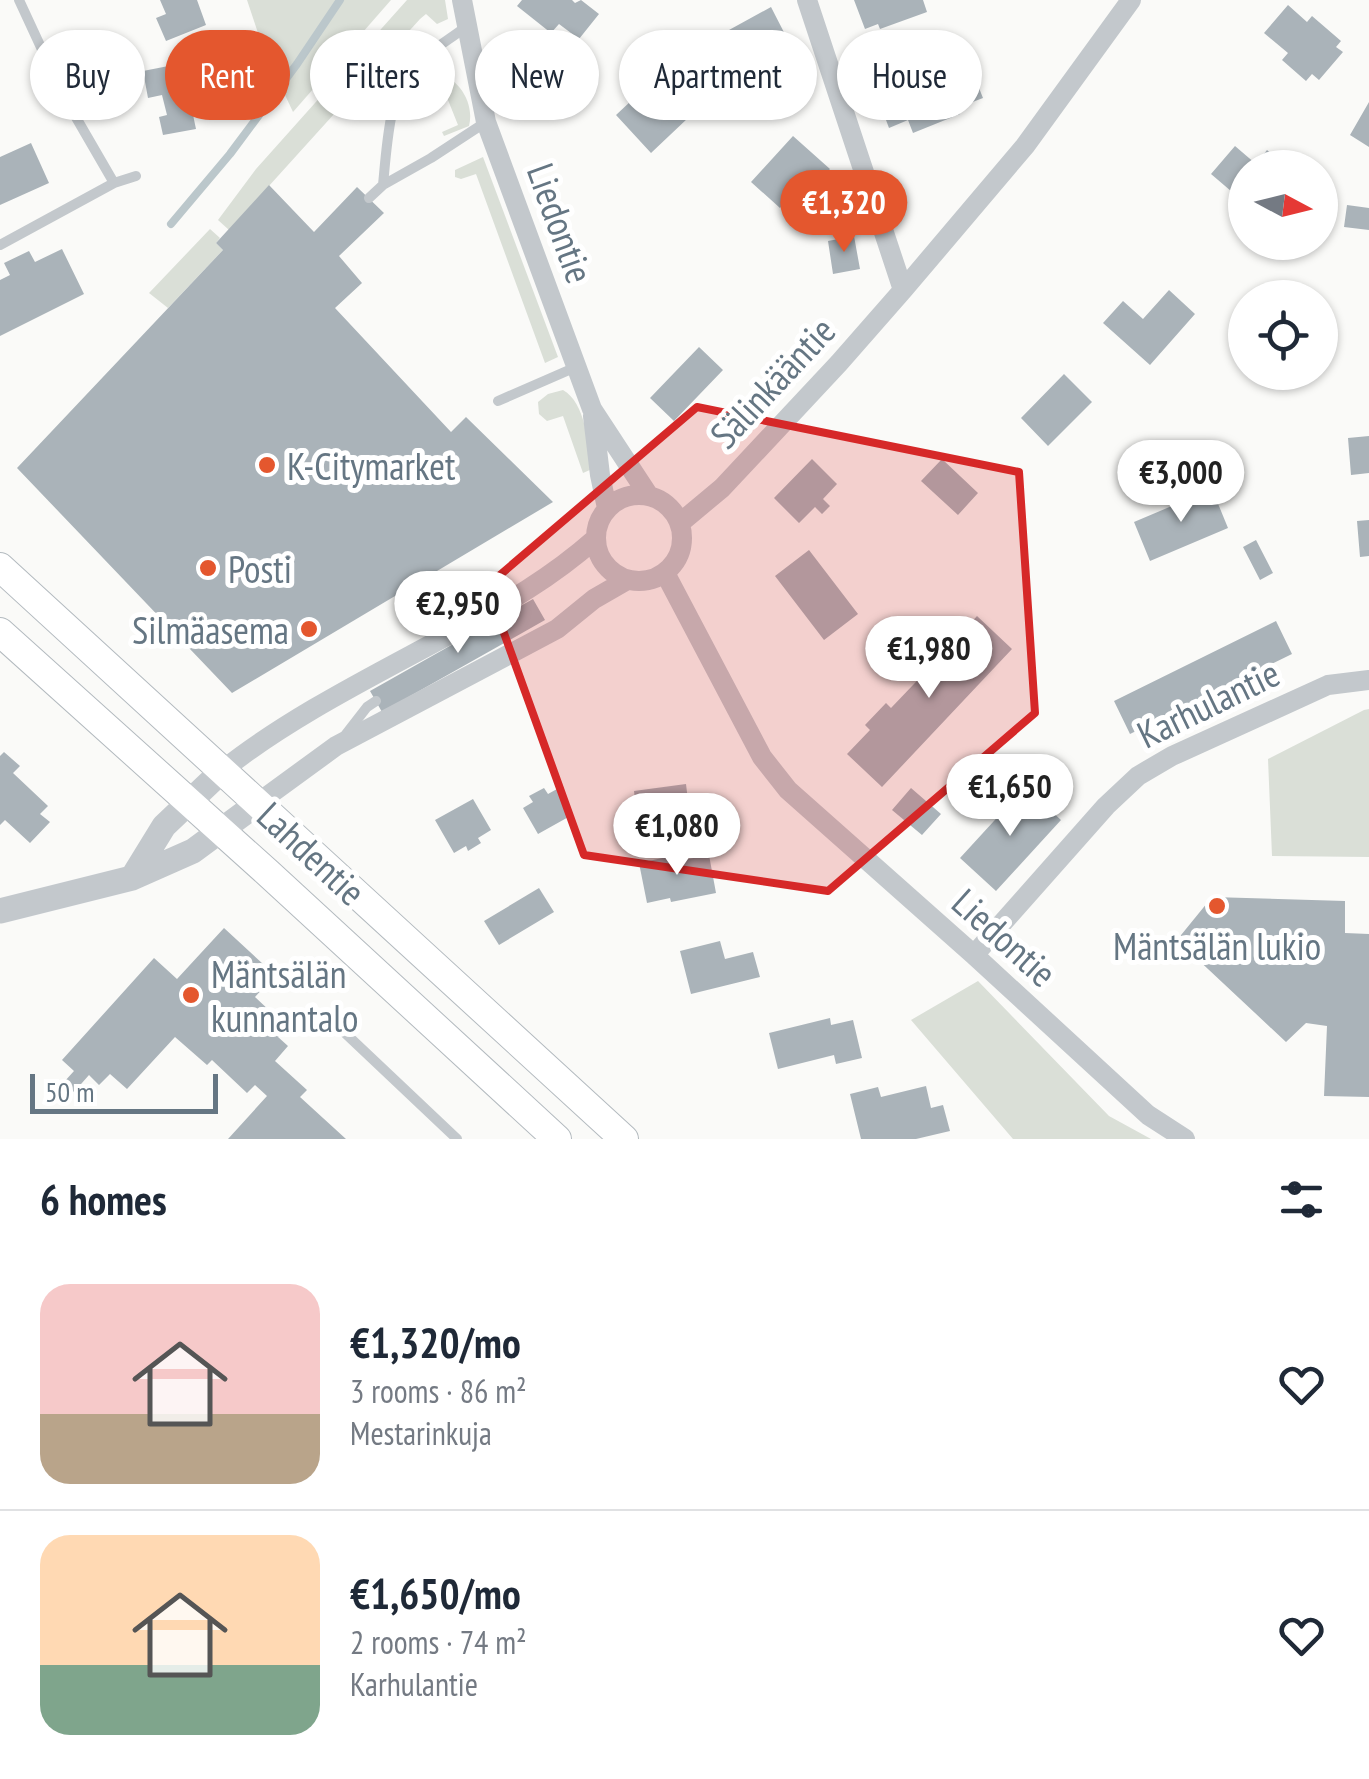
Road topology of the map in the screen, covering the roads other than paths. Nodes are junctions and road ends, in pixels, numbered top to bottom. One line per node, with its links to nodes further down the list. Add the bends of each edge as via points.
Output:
1 (19, 0): 10 (lane)
2 (462, 0): 7 (street, Liedontie)
3 (807, 0): 14 (street)
4 (1109, 0): 6 (street)
5 (1131, 0): 6 (street, Sälinkääntie)
6 (1118, 20): 14 (street, Sälinkääntie, via 1026,146)
7 (467, 26): 8 (street, Liedontie); 11 (lane, via 407,72 394,105)
8 (486, 122): 11 (lane); 15 (street, Liedontie)
9 (136, 176): 10 (lane)
10 (114, 183): 13 (lane)
11 (383, 185): 12 (lane)
12 (369, 198)
13 (0, 244)
14 (903, 290): 20 (street, Sälinkääntie, via 722,488)
15 (576, 366): 16 (lane); 17 (street, Liedontie)
16 (498, 401)
17 (592, 409): 18 (street, Liedontie); 19 (street, Liedontie)
18 (649, 496): 19 (street, via 626,496); 20 (street, via 673,510)
19 (607, 508): 21 (street)
20 (680, 523): 23 (street, via 678,556)
21 (595, 539): 24 (street, via 604,564); 29 (street, via 527,592 255,745)
22 (0, 567): 29 (main road, Lahdentie)
23 (665, 573): 24 (street); 35 (street, Liedontie, via 762,756 788,790)
24 (627, 580): 28 (street, via 557,630)
25 (0, 632): 30 (main road, Lahdentie)
26 (1369, 680): 35 (street, Karhulantie, via 1328,685 1138,776)
27 (376, 701): 28 (lane)
28 (336, 746): 31 (street)
29 (223, 770): 30 (street); 31 (main road, Lahdentie)
30 (188, 802): 32 (main road, Lahdentie); 33 (street, via 164,826)
31 (258, 802): 32 (street); 39 (main road, Lahdentie)
32 (222, 832): 33 (street); 38 (main road, Lahdentie)
33 (132, 878): 34 (street)
34 (0, 911)
35 (974, 955): 40 (street, Liedontie, via 1148,1115)
36 (326, 1015): 37 (lane)
37 (457, 1139)
38 (558, 1139)
39 (624, 1139)
40 (1185, 1139)

